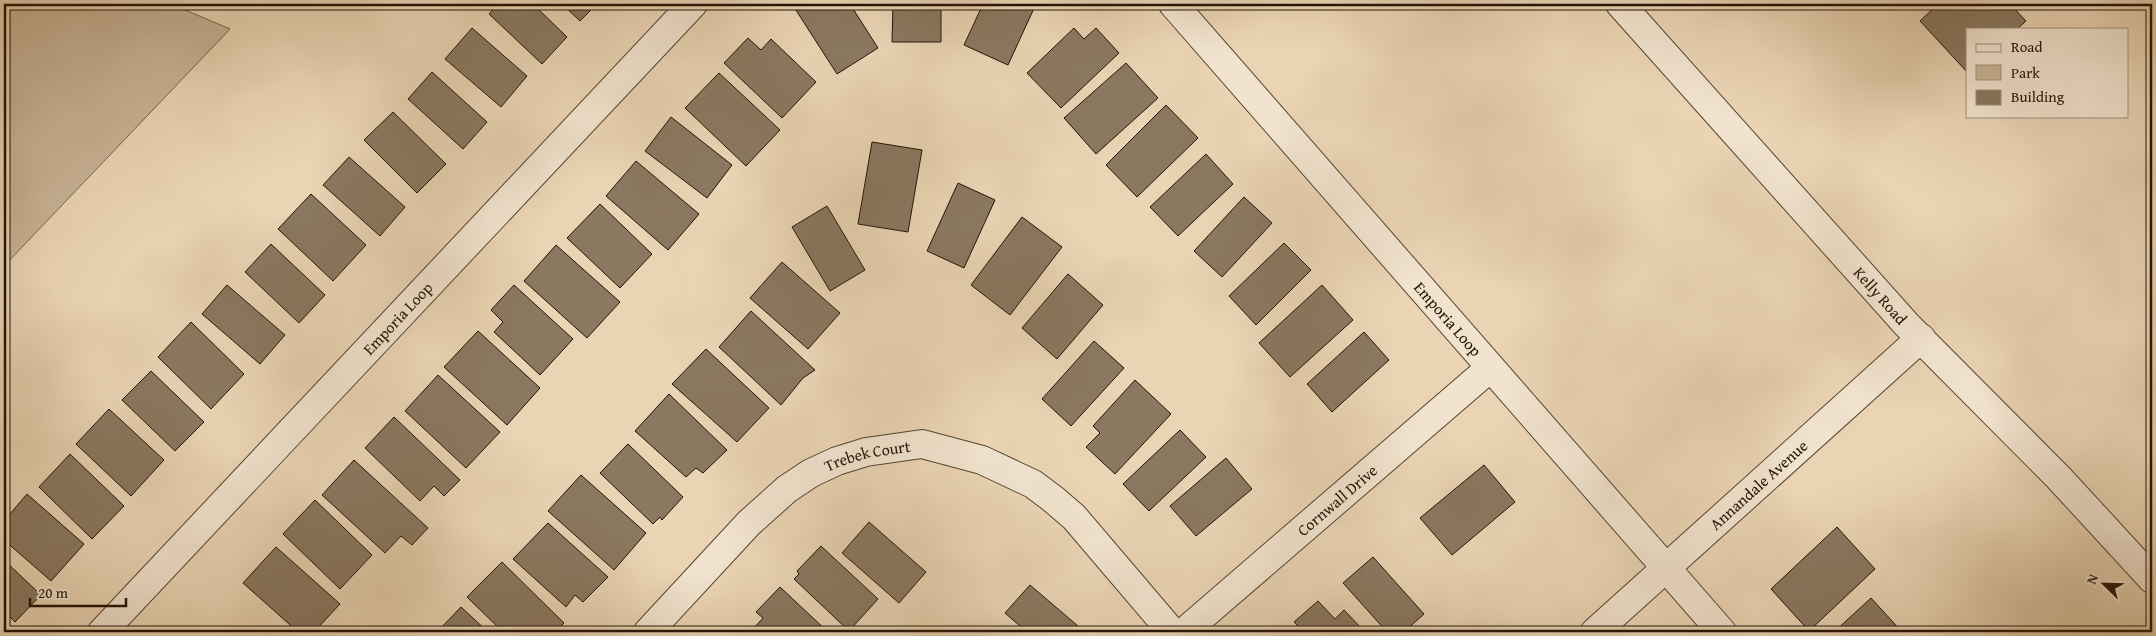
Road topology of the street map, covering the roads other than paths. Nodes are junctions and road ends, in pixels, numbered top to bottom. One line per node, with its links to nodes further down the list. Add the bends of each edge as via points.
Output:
1 (693, 4): 8 (street, Emporia Loop)
2 (1173, 4): 5 (street, Emporia Loop)
3 (1620, 4): 4 (street, Kelly Road)
4 (1921, 338): 6 (street, Annandale Avenue); 7 (street, Kelly Road, via 2059,478)
5 (1490, 368): 6 (street, Emporia Loop); 11 (street, Cornwall Drive)
6 (1666, 568): 12 (street, Annandale Avenue); 13 (street, Emporia Loop)
7 (2152, 579)
8 (102, 632)
9 (648, 632): 10 (street, Trebek Court, via 749,523 810,473 874,450 922,444 982,460 1033,484 1053,499 1074,517)
10 (1172, 632)
11 (1184, 632)
12 (1595, 632)
13 (1722, 632)

